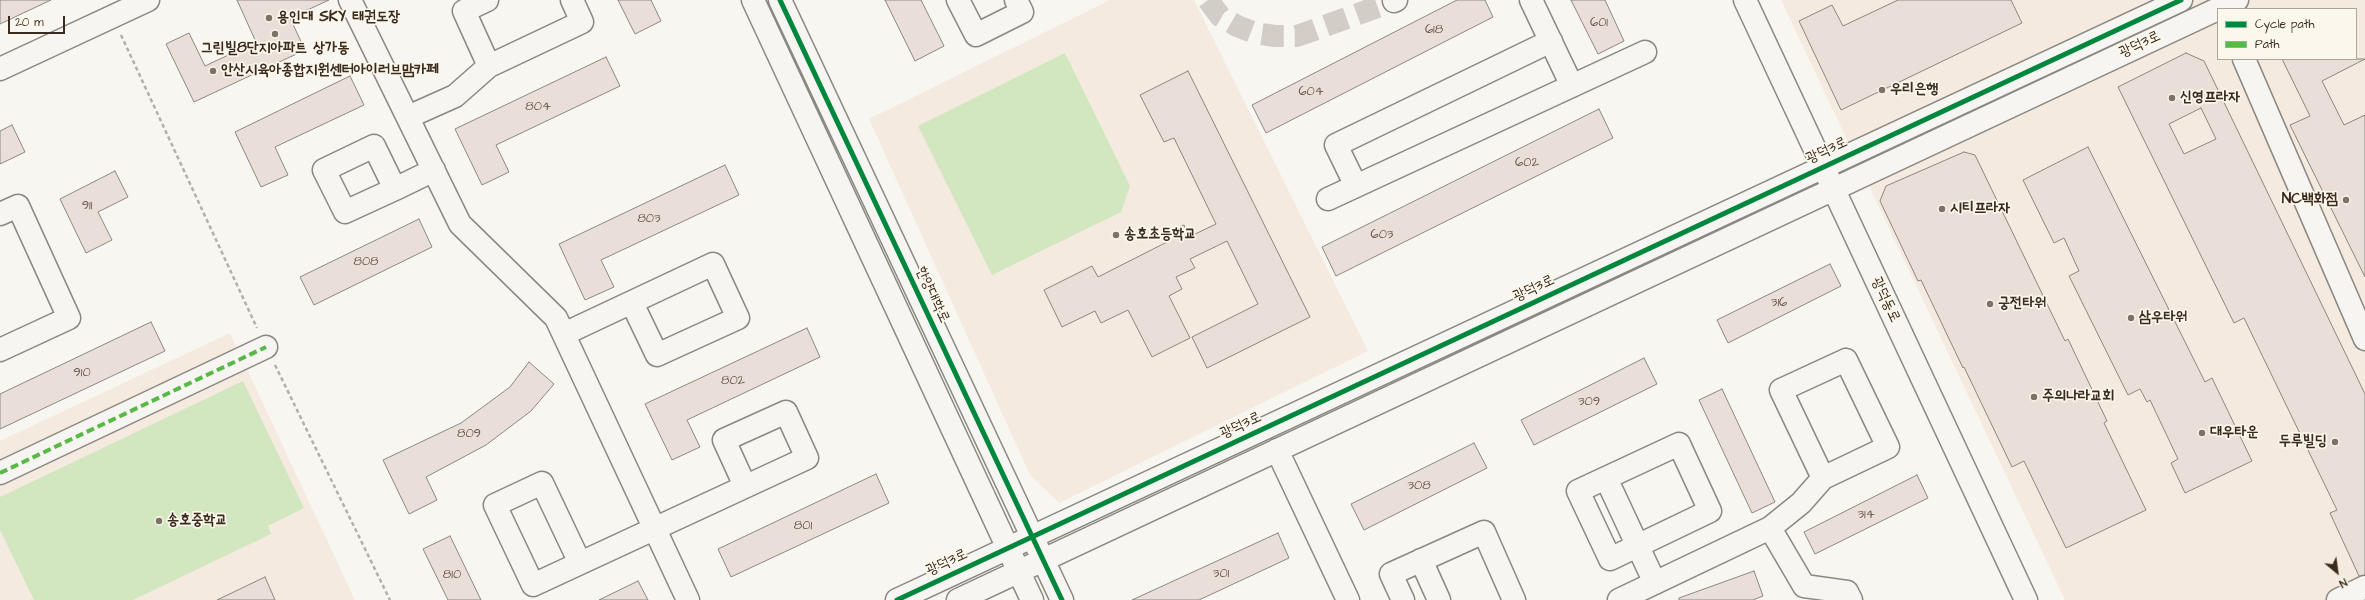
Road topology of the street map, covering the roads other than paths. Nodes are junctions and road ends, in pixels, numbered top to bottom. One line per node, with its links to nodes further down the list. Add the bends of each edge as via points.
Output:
1 (148, 0): 17 (street)
2 (350, 0): 19 (street)
3 (488, 0): 16 (street, via 464,11)
4 (572, 0): 16 (street, via 582,22)
5 (753, 0): 41 (street)
6 (780, 0): 39 (street, 한양대학로)
7 (958, 0): 8 (street, via 976,35 1022,12)
8 (1016, 0)
9 (1531, 0): 13 (street)
10 (1745, 0): 20 (street, 광덕동로)
11 (2181, 0): 20 (street, 광덕3로)
12 (2217, 10): 24 (street, 광덕3로)
13 (1550, 41): 18 (street); 22 (street, via 1336,145)
14 (1645, 52): 18 (street)
15 (2244, 60): 29 (street)
16 (489, 66): 19 (street, via 455,96)
17 (0, 69)
18 (1572, 86): 22 (street)
19 (408, 117): 21 (street)
20 (1823, 166): 24 (street, 광덕동로); 39 (street, 광덕3로)
21 (434, 170): 23 (street); 28 (street, via 460,224 556,318)
22 (1356, 186): 25 (street)
23 (395, 189)
24 (1833, 189): 32 (street, 광덕3로); 59 (street, 광덕동로)
25 (1328, 200)
26 (0, 214): 31 (street, via 18,206 69,318)
27 (632, 303): 27 (street, via 657,356 738,318 712,264); 28 (street)
28 (564, 334): 37 (street)
29 (2365, 339)
30 (266, 347): 33 (street)
31 (0, 350)
32 (1278, 450): 42 (street, 광덕3로); 53 (street)
33 (0, 473)
34 (1606, 478): 40 (street); 40 (street, via 1578,491 1610,559); 40 (street, via 1679,444 1710,511)
35 (1823, 478): 35 (street, via 1888,447 1846,360 1781,390); 38 (street, via 1801,503)
36 (745, 486): 37 (street)
37 (654, 528): 44 (street); 48 (street)
38 (1770, 528): 46 (street); 58 (street, via 1804,586 1847,592)
39 (1032, 537): 41 (street, 광덕3로); 42 (street, 한양대학로)
40 (1637, 545): 46 (street)
41 (1007, 548): 45 (street); 49 (street, 광덕3로)
42 (1043, 560): 45 (street, 광덕3로); 52 (street, 한양대학로)
43 (1421, 560): 54 (street, via 1391,574); 55 (street); 56 (street, via 1484,532)
44 (580, 563): 44 (street, via 533,585 495,505 542,483)
45 (1018, 572): 50 (street, 광덕3로); 51 (street)
46 (1655, 583): 57 (street)
47 (2365, 587): 60 (street)
48 (688, 600)
49 (897, 600)
50 (958, 600)
51 (1032, 600)
52 (1062, 600)
53 (1348, 600)
54 (1402, 600)
55 (1439, 600)
56 (1514, 600)
57 (1619, 600)
58 (1851, 600)
59 (2026, 600)
60 (2338, 600)

